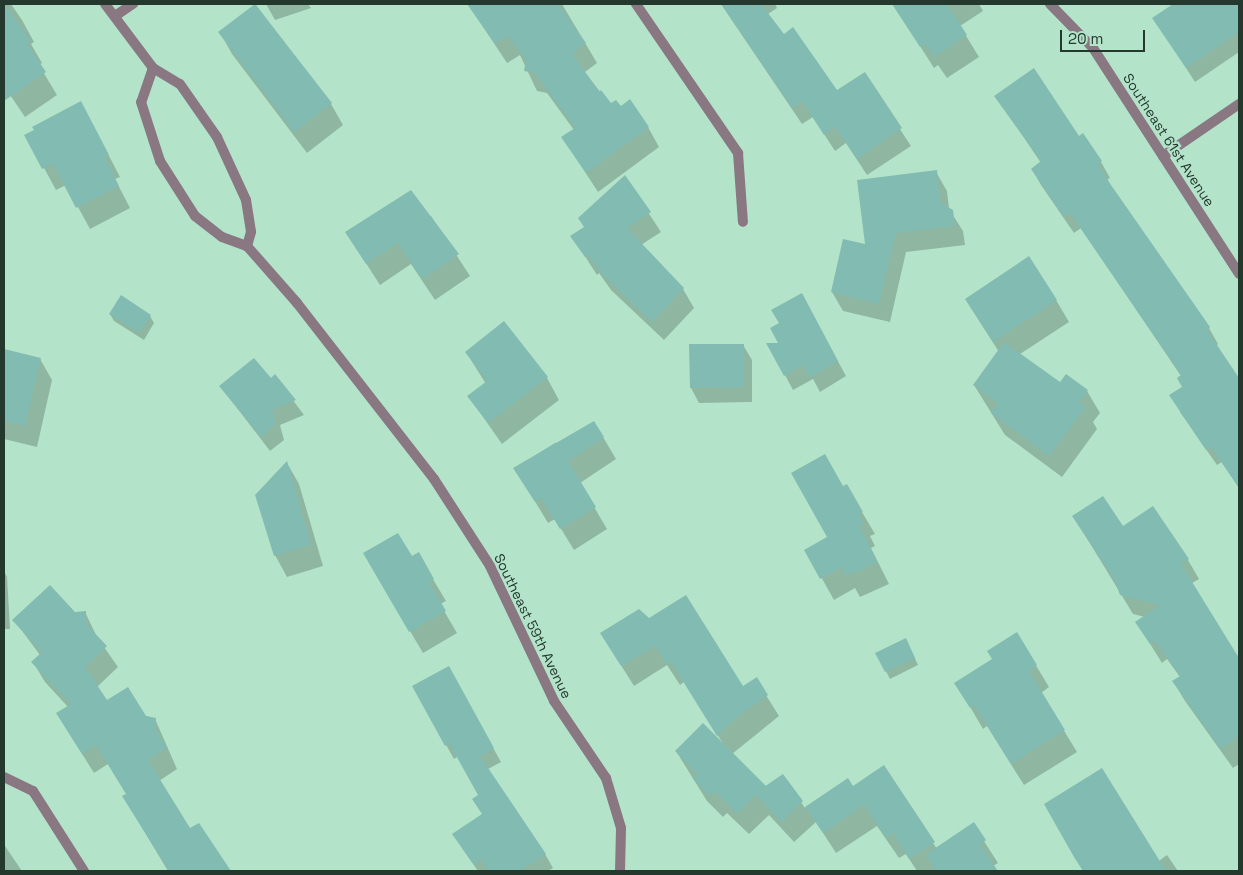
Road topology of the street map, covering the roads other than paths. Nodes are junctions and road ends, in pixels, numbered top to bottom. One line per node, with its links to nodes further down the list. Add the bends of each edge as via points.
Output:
1 (105, 4): 5 (street)
2 (133, 4): 5 (street)
3 (636, 4): 9 (street, via 738,153)
4 (1050, 4): 8 (street, Southeast 61st Avenue, via 1093,48)
5 (115, 16): 6 (street)
6 (153, 68): 10 (street, via 180,84 217,137 246,200 251,232); 10 (street, Southeast 59th Avenue, via 141,102 160,161 195,216 222,236)
7 (1239, 104): 8 (street)
8 (1164, 156): 11 (street, Southeast 61st Avenue)
9 (744, 222)
10 (247, 246): 14 (street, Southeast 59th Avenue, via 297,304 434,479 490,566 554,701 606,778 621,828)
11 (1239, 274)
12 (4, 777): 13 (street, via 33,791)
13 (84, 871)
14 (620, 871)

